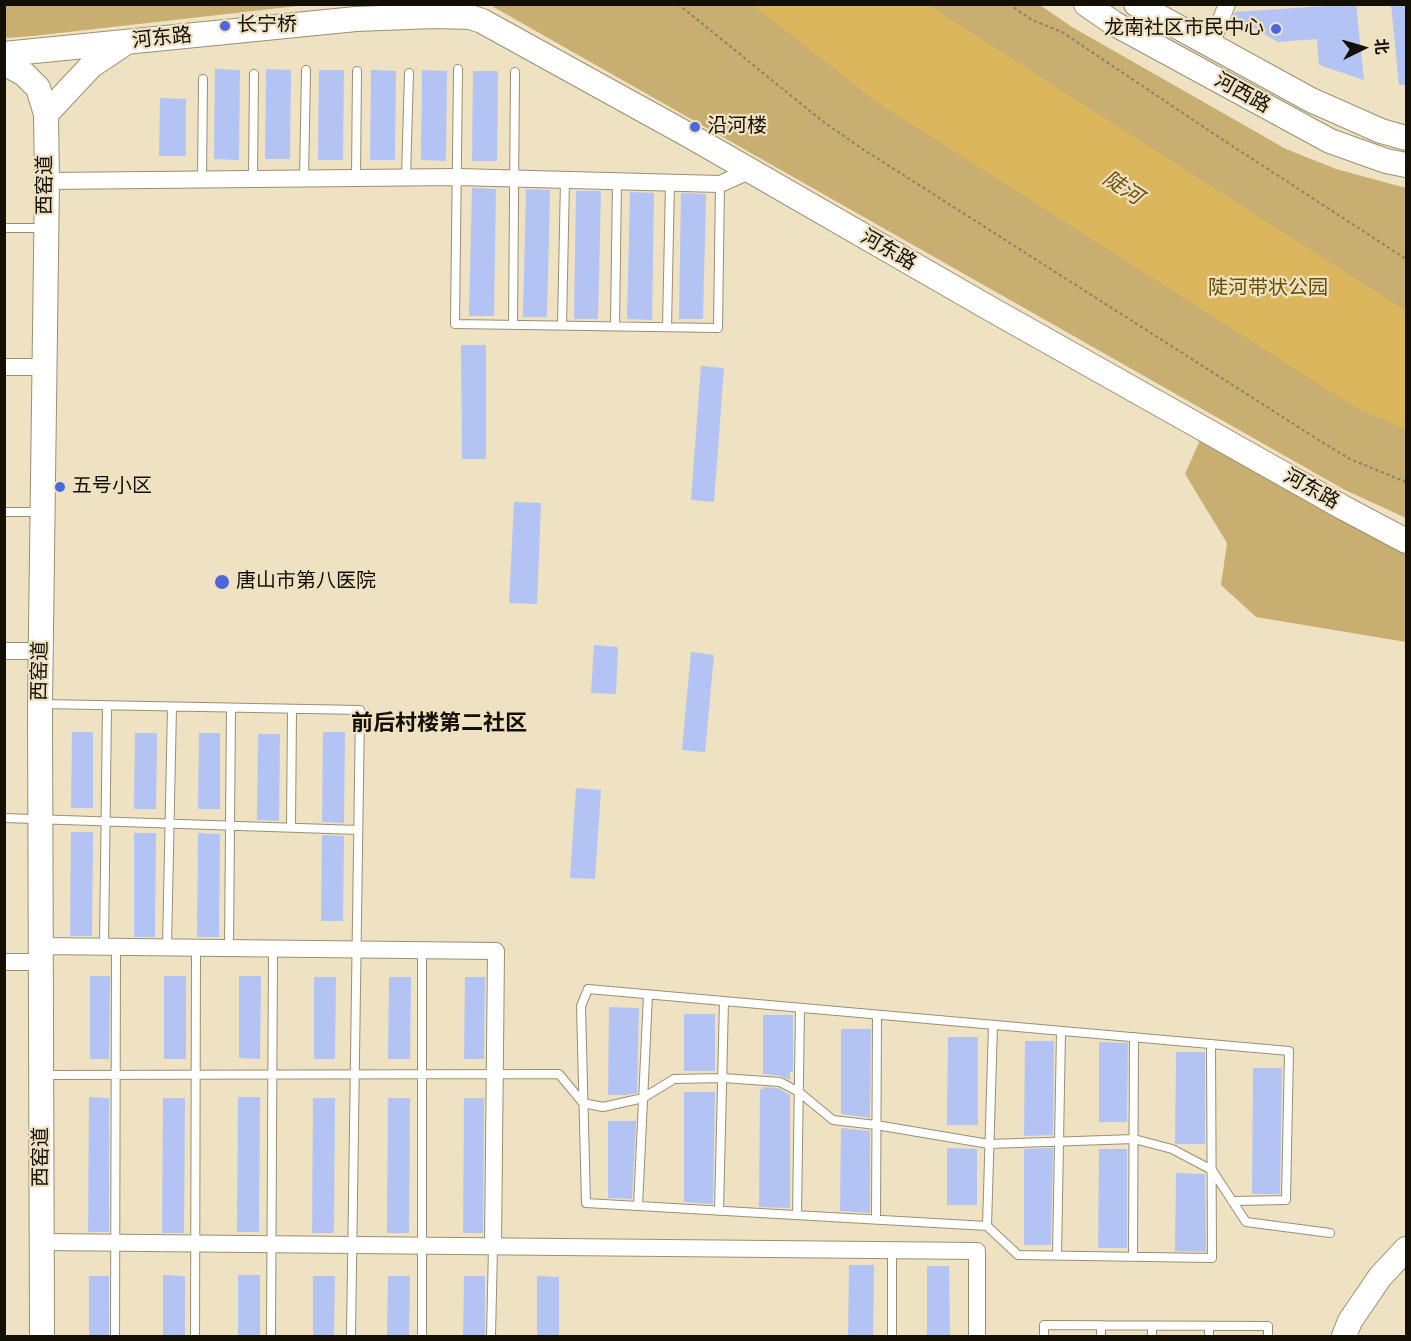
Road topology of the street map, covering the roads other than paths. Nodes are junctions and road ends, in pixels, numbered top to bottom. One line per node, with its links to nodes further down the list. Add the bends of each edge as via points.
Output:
1 (394, 4): 6 (street, 河东路)
2 (458, 4): 7 (street)
3 (1086, 4): 21 (street, 河西路, via 1330,141)
4 (1136, 4): 9 (street, 河西路)
5 (1227, 4): 9 (street)
6 (356, 19): 7 (street, 河东路, via 435,16); 8 (street, 河东路)
7 (482, 21): 22 (street, 河东路)
8 (126, 42): 10 (street, 河东路); 19 (street, via 91,66)
9 (1212, 45): 20 (street, 河西路, via 1311,100 1381,131)
10 (4, 54)
11 (4, 63): 19 (street, 西窑道, via 38,88)
12 (458, 69): 24 (lane)
13 (306, 70): 25 (lane)
14 (357, 71): 26 (lane)
15 (515, 72): 27 (lane)
16 (409, 73): 23 (lane)
17 (254, 74): 28 (lane)
18 (202, 79): 29 (lane)
19 (46, 114): 31 (street, 西窑道)
20 (1407, 138)
21 (1407, 165)
22 (749, 171): 34 (street); 45 (street, 河东路)
23 (406, 177): 24 (street); 26 (street)
24 (458, 177): 27 (street); 37 (lane, via 455,324)
25 (304, 178): 26 (street); 28 (street)
26 (356, 178)
27 (514, 178): 30 (street); 37 (lane)
28 (253, 179): 29 (street)
29 (202, 180): 31 (street)
30 (565, 180): 32 (street); 38 (lane)
31 (47, 181): 36 (street, 西窑道)
32 (617, 181): 33 (street); 39 (lane)
33 (670, 182): 34 (street); 40 (lane)
34 (720, 184): 40 (lane, via 718,328)
35 (4, 228): 36 (lane)
36 (46, 228): 42 (street, 西窑道)
37 (513, 325): 38 (lane)
38 (562, 325): 39 (lane)
39 (615, 326): 40 (lane)
40 (667, 327)
41 (4, 367): 42 (street)
42 (44, 367): 44 (street, 西窑道)
43 (4, 512): 44 (lane)
44 (43, 512): 47 (street, 西窑道)
45 (1407, 541)
46 (4, 651): 47 (street)
47 (41, 651): 48 (street, 西窑道)
48 (39, 704): 49 (lane); 54 (street, 西窑道)
49 (107, 706): 50 (lane); 55 (lane)
50 (172, 707): 51 (lane); 56 (lane)
51 (231, 708): 52 (lane); 57 (lane)
52 (292, 709): 58 (lane); 59 (lane, via 360,710)
53 (4, 818): 54 (lane)
54 (40, 819): 55 (lane); 67 (street, 西窑道)
55 (105, 821): 56 (lane); 60 (lane)
56 (169, 824): 57 (lane); 61 (lane)
57 (229, 825): 58 (lane); 63 (lane)
58 (291, 827): 59 (lane)
59 (358, 830): 65 (lane)
60 (110, 946): 61 (street); 67 (street); 80 (lane)
61 (167, 947): 62 (street)
62 (196, 948): 63 (street); 81 (lane)
63 (229, 948): 64 (street)
64 (273, 949): 65 (street); 82 (lane)
65 (356, 950): 66 (street); 83 (lane)
66 (423, 950): 77 (lane); 78 (street, via 496,951)
67 (41, 954): 68 (street); 79 (street, 西窑道)
68 (4, 962)
69 (648, 995): 70 (lane); 86 (lane); 87 (lane, via 588,989 581,1006)
70 (724, 1001): 71 (lane); 84 (lane)
71 (800, 1008): 72 (lane); 85 (lane)
72 (877, 1015): 73 (lane); 88 (lane)
73 (993, 1025): 74 (lane); 91 (lane)
74 (1061, 1031): 75 (lane); 90 (lane)
75 (1134, 1037): 76 (lane); 89 (lane)
76 (1211, 1044): 92 (lane); 93 (lane, via 1289,1051 1286,1200)
77 (422, 1074): 78 (lane); 83 (lane); 105 (lane)
78 (495, 1074): 87 (lane, via 558,1074); 106 (street)
79 (41, 1075): 80 (lane); 100 (street, 西窑道)
80 (116, 1075): 81 (lane); 101 (lane)
81 (195, 1075): 82 (lane); 102 (lane)
82 (272, 1075): 83 (lane); 103 (lane)
83 (354, 1075): 104 (lane)
84 (723, 1078): 85 (lane, via 780,1082); 86 (lane, via 674,1079); 95 (lane)
85 (799, 1092): 88 (lane, via 833,1120); 96 (lane)
86 (643, 1098): 87 (lane, via 603,1107); 94 (lane)
87 (583, 1103): 94 (lane, via 586,1203)
88 (876, 1125): 91 (lane); 97 (lane)
89 (1134, 1139): 90 (lane); 92 (lane, via 1172,1149); 110 (lane)
90 (1059, 1140): 91 (lane); 109 (lane)
91 (989, 1144): 98 (lane)
92 (1212, 1170): 93 (lane); 110 (lane, via 1212,1258)
93 (1232, 1201): 99 (lane, via 1246,1222)
94 (638, 1206): 95 (lane)
95 (719, 1211): 96 (lane)
96 (797, 1215): 97 (lane)
97 (876, 1220): 98 (lane)
98 (987, 1226): 109 (lane, via 1018,1255)
99 (1330, 1233)
100 (42, 1242): 101 (street); 114 (street, 西窑道)
101 (115, 1243): 102 (street); 115 (lane)
102 (195, 1244): 103 (street); 116 (lane)
103 (272, 1244): 104 (street); 117 (lane)
104 (352, 1245): 105 (street); 118 (lane)
105 (422, 1246): 106 (street); 119 (lane)
106 (492, 1247): 107 (street); 120 (lane)
107 (892, 1250): 121 (lane); 122 (street, via 977,1251)
108 (1407, 1250): 128 (street, via 1380,1277 1350,1320)
109 (1057, 1256): 110 (lane)
110 (1133, 1257)
111 (1101, 1325): 112 (lane); 123 (lane, via 1044,1325); 124 (lane)
112 (1152, 1326): 113 (lane); 125 (lane)
113 (1209, 1326): 126 (lane); 127 (lane, via 1268,1326)
114 (42, 1336)
115 (115, 1336)
116 (195, 1336)
117 (271, 1336)
118 (351, 1336)
119 (422, 1336)
120 (491, 1336)
121 (892, 1336)
122 (976, 1336)
123 (1044, 1336)
124 (1101, 1336)
125 (1152, 1336)
126 (1209, 1336)
127 (1268, 1336)
128 (1344, 1336)

